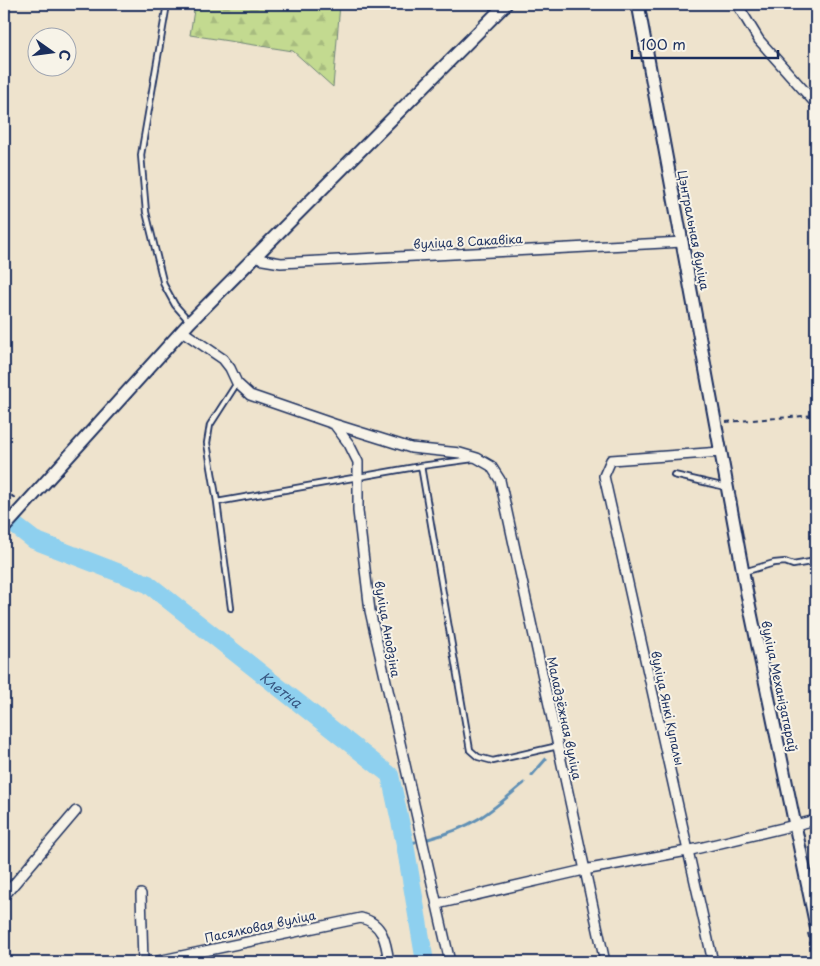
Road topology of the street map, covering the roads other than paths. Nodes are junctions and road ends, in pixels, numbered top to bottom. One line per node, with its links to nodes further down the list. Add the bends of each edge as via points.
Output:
1 (167, 4): 8 (lane, via 141,154 146,212 164,285)
2 (506, 4): 7 (street)
3 (737, 4): 5 (street, via 760,40)
4 (639, 9): 6 (street, Цэнтральная вуліца)
5 (816, 104)
6 (683, 242): 7 (street, вуліца 8 Сакавіка, via 282,263 263,260); 12 (street, Цэнтральная вуліца)
7 (257, 255): 8 (street)
8 (190, 322): 9 (street)
9 (182, 331): 10 (street, via 223,358); 19 (street)
10 (237, 383): 11 (street, via 250,395); 18 (lane, via 210,425 206,443)
11 (334, 424): 13 (street, via 410,448); 16 (street, вуліца Анодзіна, via 358,462)
12 (721, 452): 17 (street, вуліца Механізатараў); 27 (street, вуліца Янкі Купалы, via 611,460 604,476)
13 (477, 458): 14 (lane); 23 (street, Маладзёжная вуліца, via 491,466 500,480)
14 (421, 466): 16 (lane); 23 (lane, via 470,750 478,757 493,761)
15 (674, 475): 17 (lane)
16 (359, 476): 18 (lane); 31 (street, вуліца Анодзіна, via 358,511 370,611)
17 (727, 487): 21 (street, вуліца Механізатараў)
18 (217, 502): 22 (lane)
19 (4, 528)
20 (816, 561): 21 (lane, via 793,565 774,563)
21 (743, 572): 26 (street, вуліца Механізатараў)
22 (230, 608)
23 (559, 746): 28 (street, Маладзёжная вуліца)
24 (76, 811): 30 (street)
25 (816, 820): 26 (street)
26 (796, 824): 27 (street); 32 (street, вуліца Механізатараў)
27 (687, 851): 28 (street); 39 (street, вуліца Янкі Купалы)
28 (584, 870): 31 (street); 38 (street, Маладзёжная вуліца)
29 (141, 894): 34 (street)
30 (4, 896)
31 (437, 904): 37 (street, вуліца Анодзіна)
32 (816, 926)
33 (183, 959): 35 (street, Пасялковая вуліца); 36 (street, Пасялковая вуліца, via 360,918 372,920 379,929)
34 (143, 962)
35 (154, 962)
36 (389, 962)
37 (450, 962)
38 (605, 962)
39 (713, 962)

